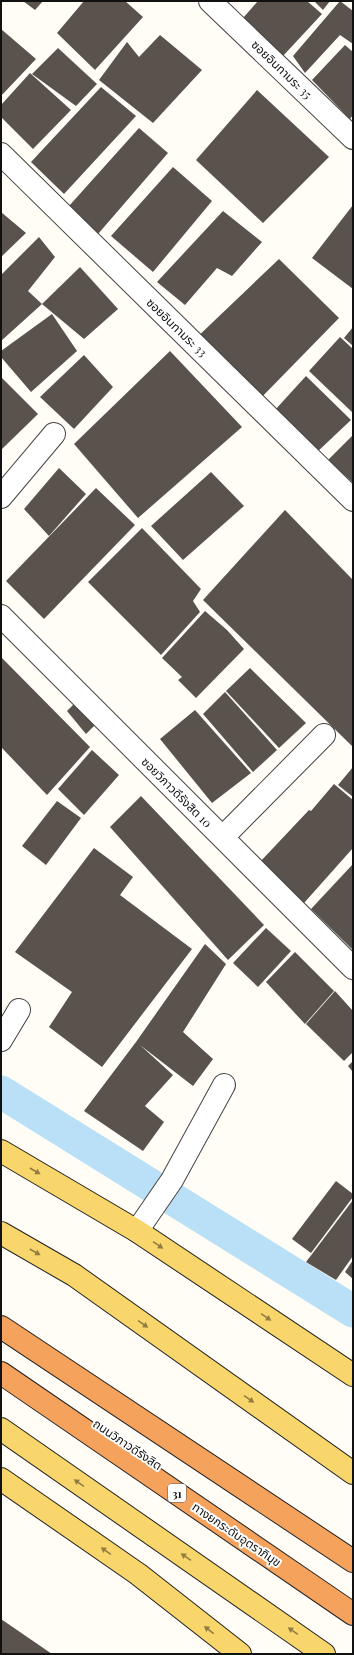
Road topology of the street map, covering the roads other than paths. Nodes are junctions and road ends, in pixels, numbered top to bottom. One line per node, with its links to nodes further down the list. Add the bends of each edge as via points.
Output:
1 (210, 1): 2 (street, ซอยอินทามระ 35)
2 (353, 138)
3 (1, 154): 6 (street, ซอยอินทามระ 33)
4 (54, 434): 5 (street)
5 (1, 497)
6 (353, 500)
7 (1, 616): 9 (street, ซอยวิภาวดีรังสิต 10)
8 (324, 734): 9 (street)
9 (222, 837): 10 (street, ซอยวิภาวดีรังสิต 10)
10 (353, 968)
11 (19, 1010): 12 (street)
12 (1, 1040)
13 (224, 1085): 15 (street, via 172,1180)
14 (1, 1151): 15 (main road, one-way to 15)
15 (137, 1231): 21 (main road, one-way to 21)
16 (1, 1233): 23 (main road, one-way to 23, via 74,1275)
17 (1, 1314): 25 (highway)
18 (1, 1327): 26 (highway)
19 (1, 1358): 27 (highway, ถนนวิภาวดีรังสิต / 31)
20 (1, 1373): 28 (highway, ทางยกระดับอุตราภิมุข / 31)
21 (353, 1375)
22 (1, 1428): 30 (main road, one-way to 22)
23 (353, 1473)
24 (1, 1479): 29 (main road, one-way to 24, via 138,1574)
25 (353, 1547)
26 (353, 1561)
27 (353, 1598)
28 (353, 1614)
29 (240, 1654)
30 (324, 1654)

